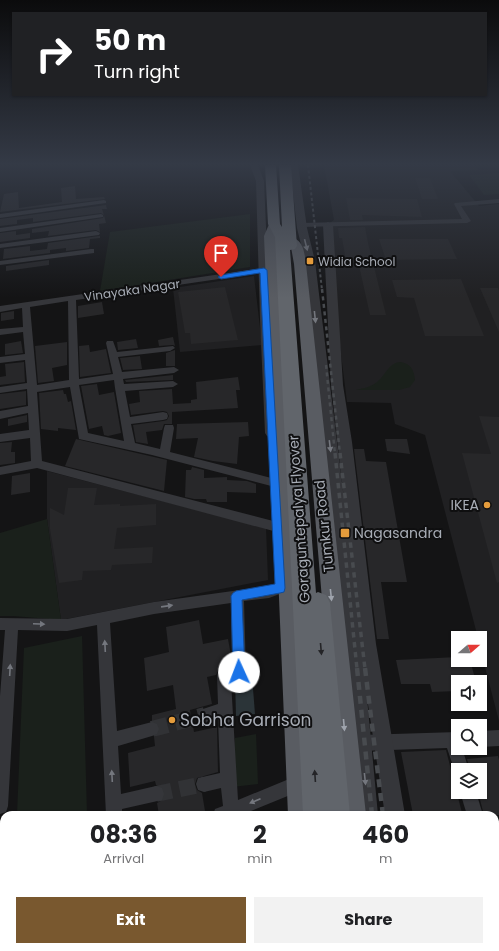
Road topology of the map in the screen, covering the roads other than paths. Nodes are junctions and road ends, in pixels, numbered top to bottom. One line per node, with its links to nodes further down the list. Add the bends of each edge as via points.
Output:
1 (49, 209): 7 (street)
2 (261, 209): 18 (street)
3 (281, 209): 12 (highway)
4 (286, 209): 12 (highway)
5 (290, 209): 12 (street)
6 (460, 209): 9 (street, via 467,221)
7 (0, 216)
8 (101, 216): 10 (street)
9 (328, 225): 12 (street); 17 (street)
10 (0, 230)
11 (96, 233): 13 (street)
12 (287, 235): 16 (street, one-way to 16); 74 (highway, via 270,236); 75 (highway, Goraguntepalya Flyover, one-way to 12); 76 (highway, Goraguntepalya Flyover, one-way to 76); 77 (highway, Tumkur Road, one-way to 77, via 297,246 300,264)
13 (0, 246)
14 (91, 251): 15 (street)
15 (0, 262)
16 (310, 264): 17 (street); 62 (street, one-way to 62, via 351,626)
17 (330, 264): 63 (street, via 337,385 367,644)
18 (264, 270): 19 (street, Vinayaka Nagar); 47 (street)
19 (72, 298): 20 (street, Vinayaka Nagar); 31 (street)
20 (26, 305): 21 (street, Vinayaka Nagar); 22 (street)
21 (0, 308)
22 (28, 328): 23 (street); 27 (street)
23 (0, 332)
24 (110, 343): 26 (street)
25 (170, 348): 26 (street)
26 (113, 355): 30 (street)
27 (30, 356): 28 (street); 33 (street)
28 (0, 360)
29 (174, 370): 30 (street)
30 (118, 376): 31 (street); 34 (street)
31 (74, 383): 33 (street); 43 (street, via 83,436)
32 (173, 384): 34 (street)
33 (32, 387): 35 (street); 36 (street)
34 (120, 388): 39 (street)
35 (0, 390)
36 (33, 409): 37 (street); 41 (street)
37 (0, 415)
38 (163, 416): 39 (street)
39 (127, 421): 43 (street)
40 (169, 428): 44 (street)
41 (35, 433): 42 (street); 45 (street)
42 (0, 438)
43 (130, 446): 44 (street)
44 (164, 454): 47 (street)
45 (37, 464): 46 (street); 48 (street)
46 (0, 471)
47 (275, 483): 48 (street)
48 (277, 527): 49 (street)
49 (280, 588): 50 (street); 66 (street)
50 (236, 596): 51 (street, one-way to 50); 54 (street, via 239,672 224,675)
51 (104, 618): 52 (street, one-way to 51, via 67,625); 60 (street, one-way to 51)
52 (6, 624): 53 (street, one-way to 52)
53 (4, 694): 57 (street)
54 (225, 710): 55 (street); 64 (street)
55 (205, 715)
56 (152, 729): 60 (street)
57 (3, 730): 69 (street)
58 (499, 738): 59 (street)
59 (487, 739)
60 (110, 740): 70 (street, one-way to 60)
61 (451, 740): 63 (street)
62 (361, 742): 63 (street); 78 (street, one-way to 78)
63 (384, 742): 79 (street)
64 (228, 779): 65 (street); 71 (street)
65 (204, 784)
66 (289, 787): 72 (street, one-way to 72); 73 (street)
67 (156, 794): 70 (street)
68 (470, 799): 80 (street)
69 (0, 806)
70 (114, 809)
71 (226, 811)
72 (231, 811)
73 (290, 811)
74 (302, 811)
75 (318, 811)
76 (335, 811)
77 (353, 811)
78 (368, 811)
79 (394, 811)
80 (474, 811)

